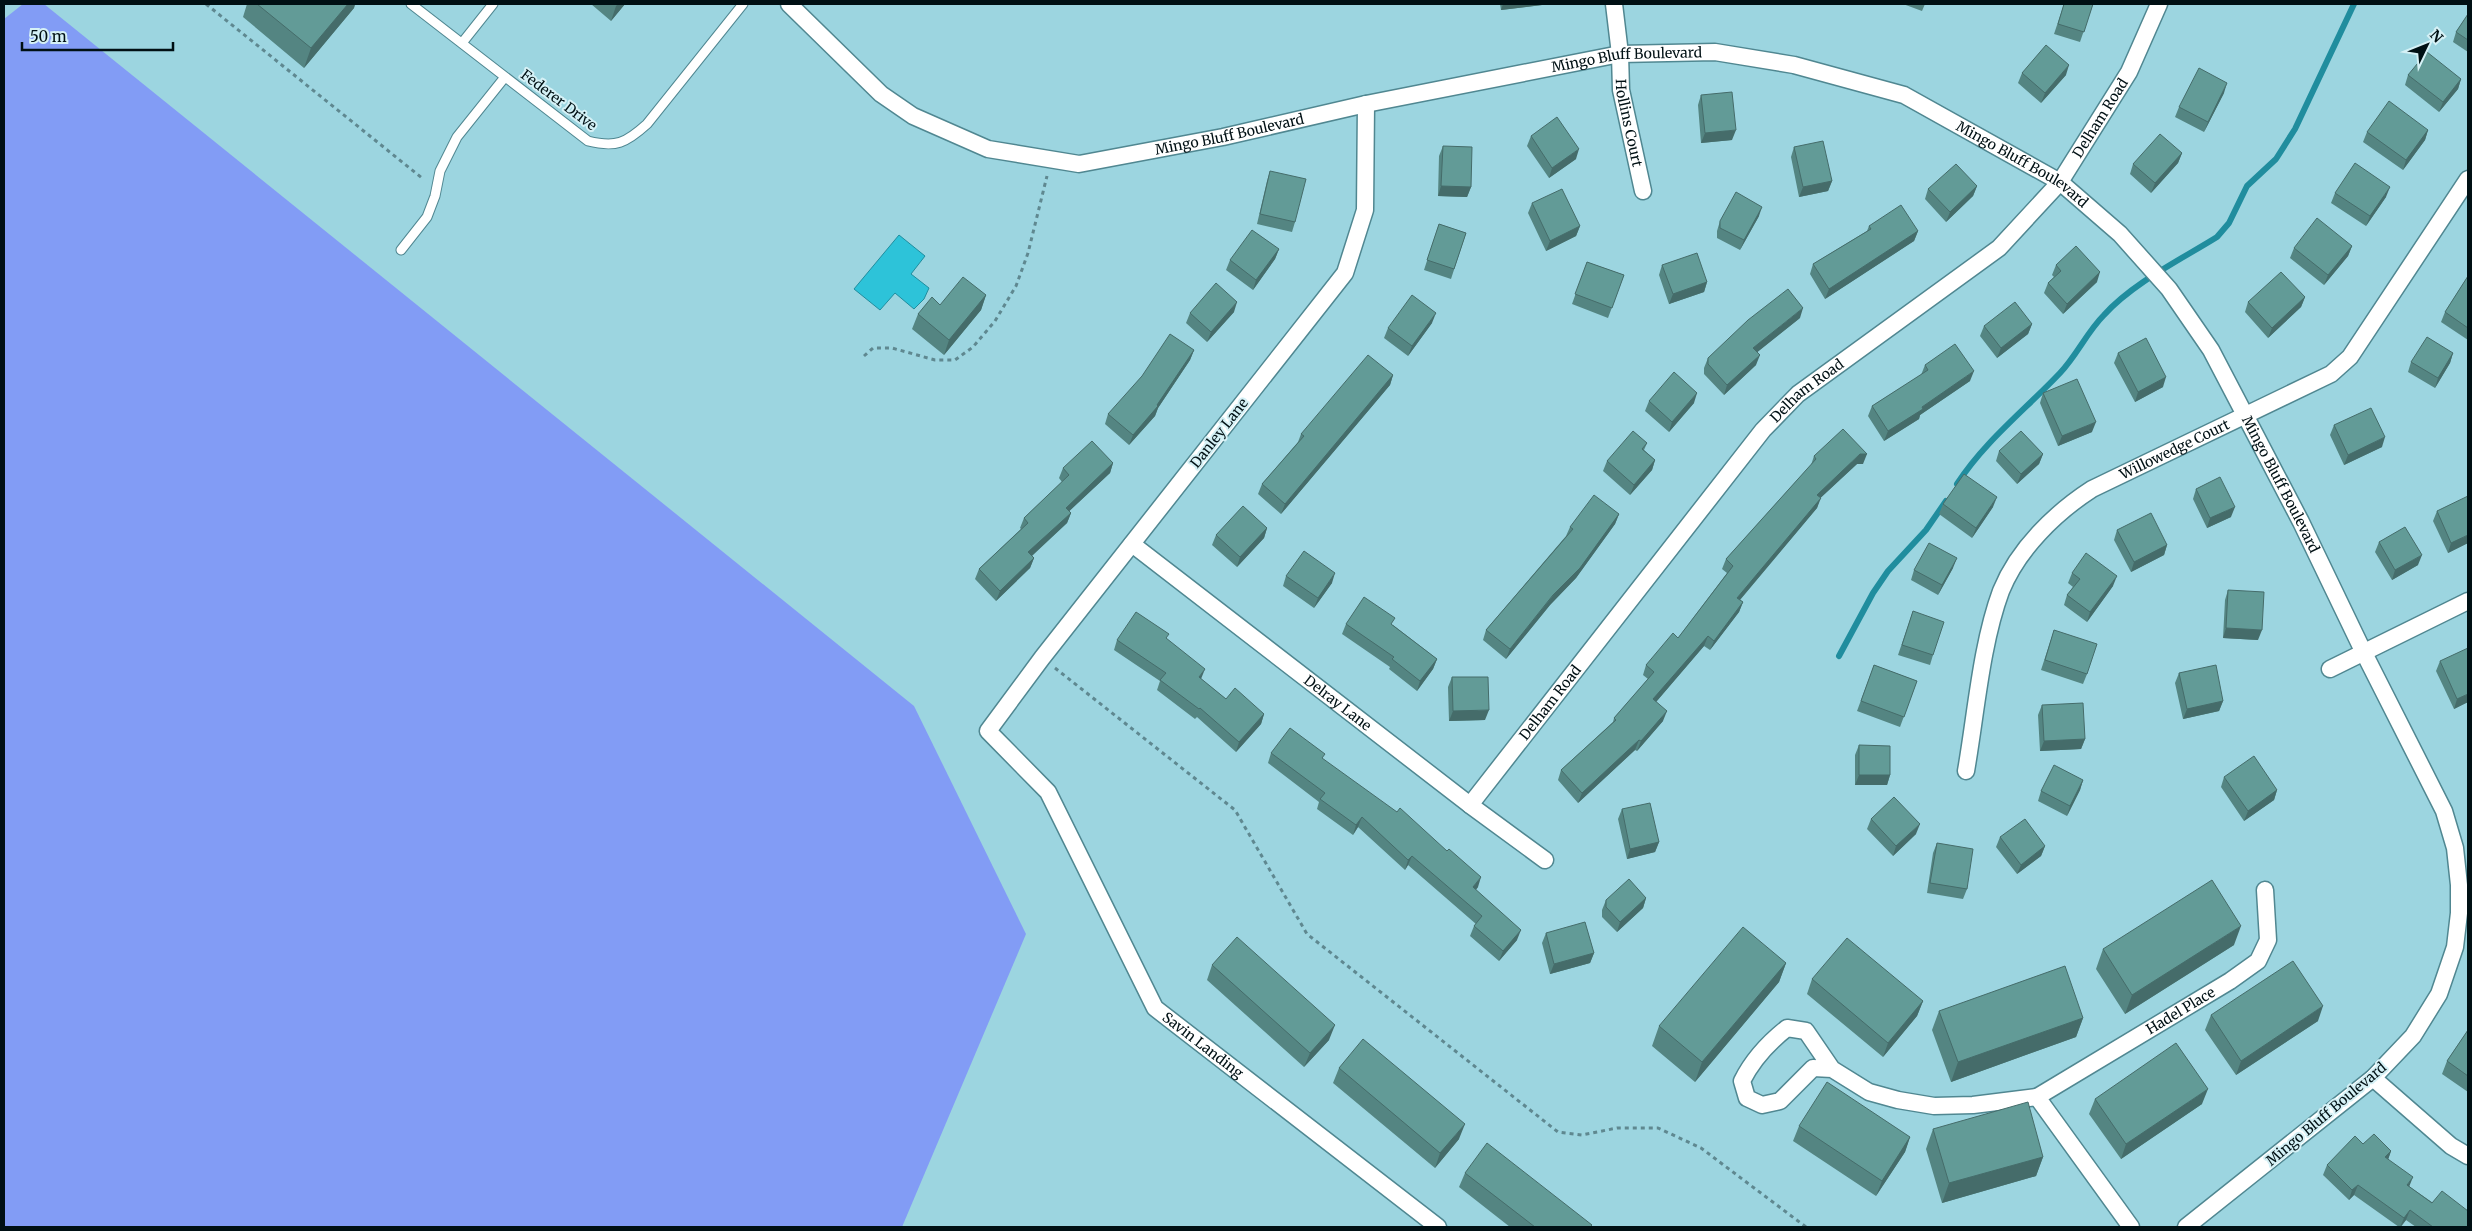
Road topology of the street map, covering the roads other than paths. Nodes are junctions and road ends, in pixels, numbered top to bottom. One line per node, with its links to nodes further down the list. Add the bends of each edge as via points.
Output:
1 (411, 4): 7 (lane, Federer Drive)
2 (494, 4): 7 (lane)
3 (743, 4): 9 (lane, Federer Drive, via 660,110 633,136 619,144 605,146 588,141)
4 (789, 4): 10 (street, Mingo Bluff Boulevard, via 881,94 913,116 988,149 1078,164 1223,137)
5 (1614, 4): 8 (street)
6 (2159, 4): 12 (street, Delham Road, via 2130,72)
7 (462, 43): 9 (lane, Federer Drive)
8 (1620, 54): 10 (street, Mingo Bluff Boulevard); 12 (street, Mingo Bluff Boulevard, via 1715,52 1794,65 1904,95); 13 (street, Hollins Court, via 1621,90)
9 (505, 77): 14 (lane, via 457,138 440,171 428,217)
10 (1366, 104): 16 (street, Danley Lane, via 1365,210 1345,273)
11 (2468, 179): 15 (street, Willowedge Court, via 2350,357 2331,374)
12 (2060, 182): 15 (street, Mingo Bluff Boulevard, via 2120,234 2169,289 2211,350); 22 (street, Delham Road, via 1999,248 1798,394 1763,430)
13 (1642, 191)
14 (401, 250)
15 (2245, 416): 18 (street, Mingo Bluff Boulevard, via 2301,522); 21 (street, Willowedge Court, via 2092,489 2069,504 2027,549 2002,590 1988,638)
16 (1132, 544): 20 (street, Danley Lane); 22 (street, Delray Lane)
17 (2468, 601): 18 (street)
18 (2363, 652): 19 (street); 24 (street, Mingo Bluff Boulevard, via 2444,811)
19 (2330, 669)
20 (988, 731): 30 (street, Savin Landing, via 1048,792 1155,1008)
21 (1966, 771)
22 (1470, 805): 23 (street, Delray Lane)
23 (1545, 860)
24 (2463, 884): 27 (street, Mingo Bluff Boulevard, via 2455,947 2440,994 2414,1036)
25 (2265, 890): 28 (street, Hadel Place, via 2268,940 2258,961)
26 (1832, 1069): 26 (street, Hadel Place, via 1806,1031 1787,1028 1750,1065 1742,1081 1747,1098 1762,1105 1780,1101 1813,1068); 28 (street, Hadel Place, via 1869,1092 1934,1106 1973,1105)
27 (2373, 1078): 29 (street, via 2451,1146); 32 (street, Mingo Bluff Boulevard)
28 (2037, 1096): 31 (street)
29 (2468, 1156)
30 (1438, 1227)
31 (2132, 1227)
32 (2186, 1227)

